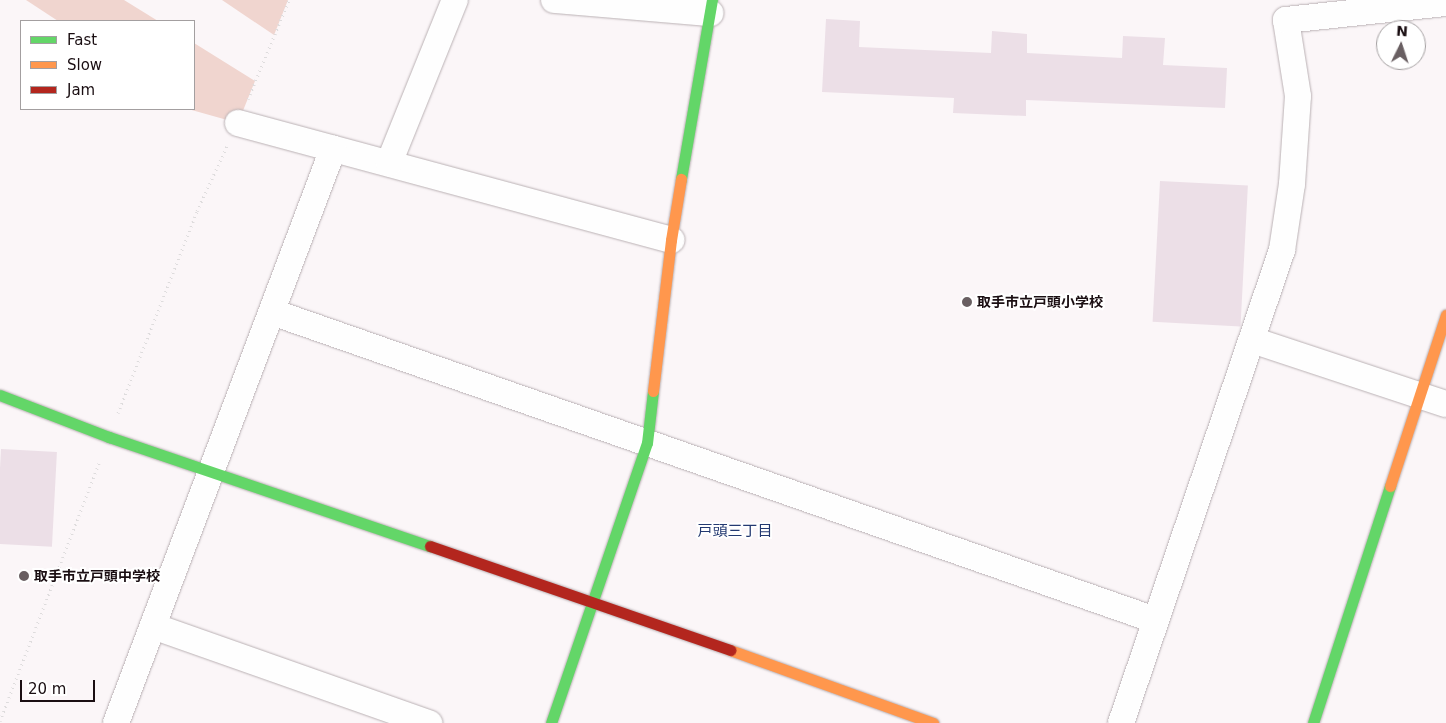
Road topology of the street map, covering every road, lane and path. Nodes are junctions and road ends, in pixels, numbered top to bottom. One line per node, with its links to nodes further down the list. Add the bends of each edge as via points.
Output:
1 (289, 0): 6 (path)
2 (455, 0): 8 (street)
3 (554, 0): 5 (street)
4 (1446, 3): 12 (street, via 1286,20 1298,96 1292,184 1282,250)
5 (711, 6): 9 (street)
6 (238, 123): 7 (street); 16 (path, via 197,210)
7 (333, 149): 8 (street); 10 (street)
8 (389, 163): 9 (street)
9 (671, 240): 17 (street)
10 (272, 312): 17 (street); 18 (street)
11 (1446, 315): 14 (street)
12 (1252, 340): 14 (street); 20 (street)
13 (0, 395): 16 (street)
14 (1421, 396): 15 (street); 28 (street)
15 (1446, 404)
16 (109, 437): 18 (street); 22 (path)
17 (647, 443): 19 (street); 20 (street)
18 (212, 472): 19 (street); 21 (street)
19 (594, 601): 25 (street); 26 (street)
20 (1155, 620): 27 (street)
21 (153, 626): 23 (street); 24 (street)
22 (0, 721)
23 (116, 723)
24 (429, 723)
25 (551, 723)
26 (932, 723)
27 (1121, 723)
28 (1313, 723)

